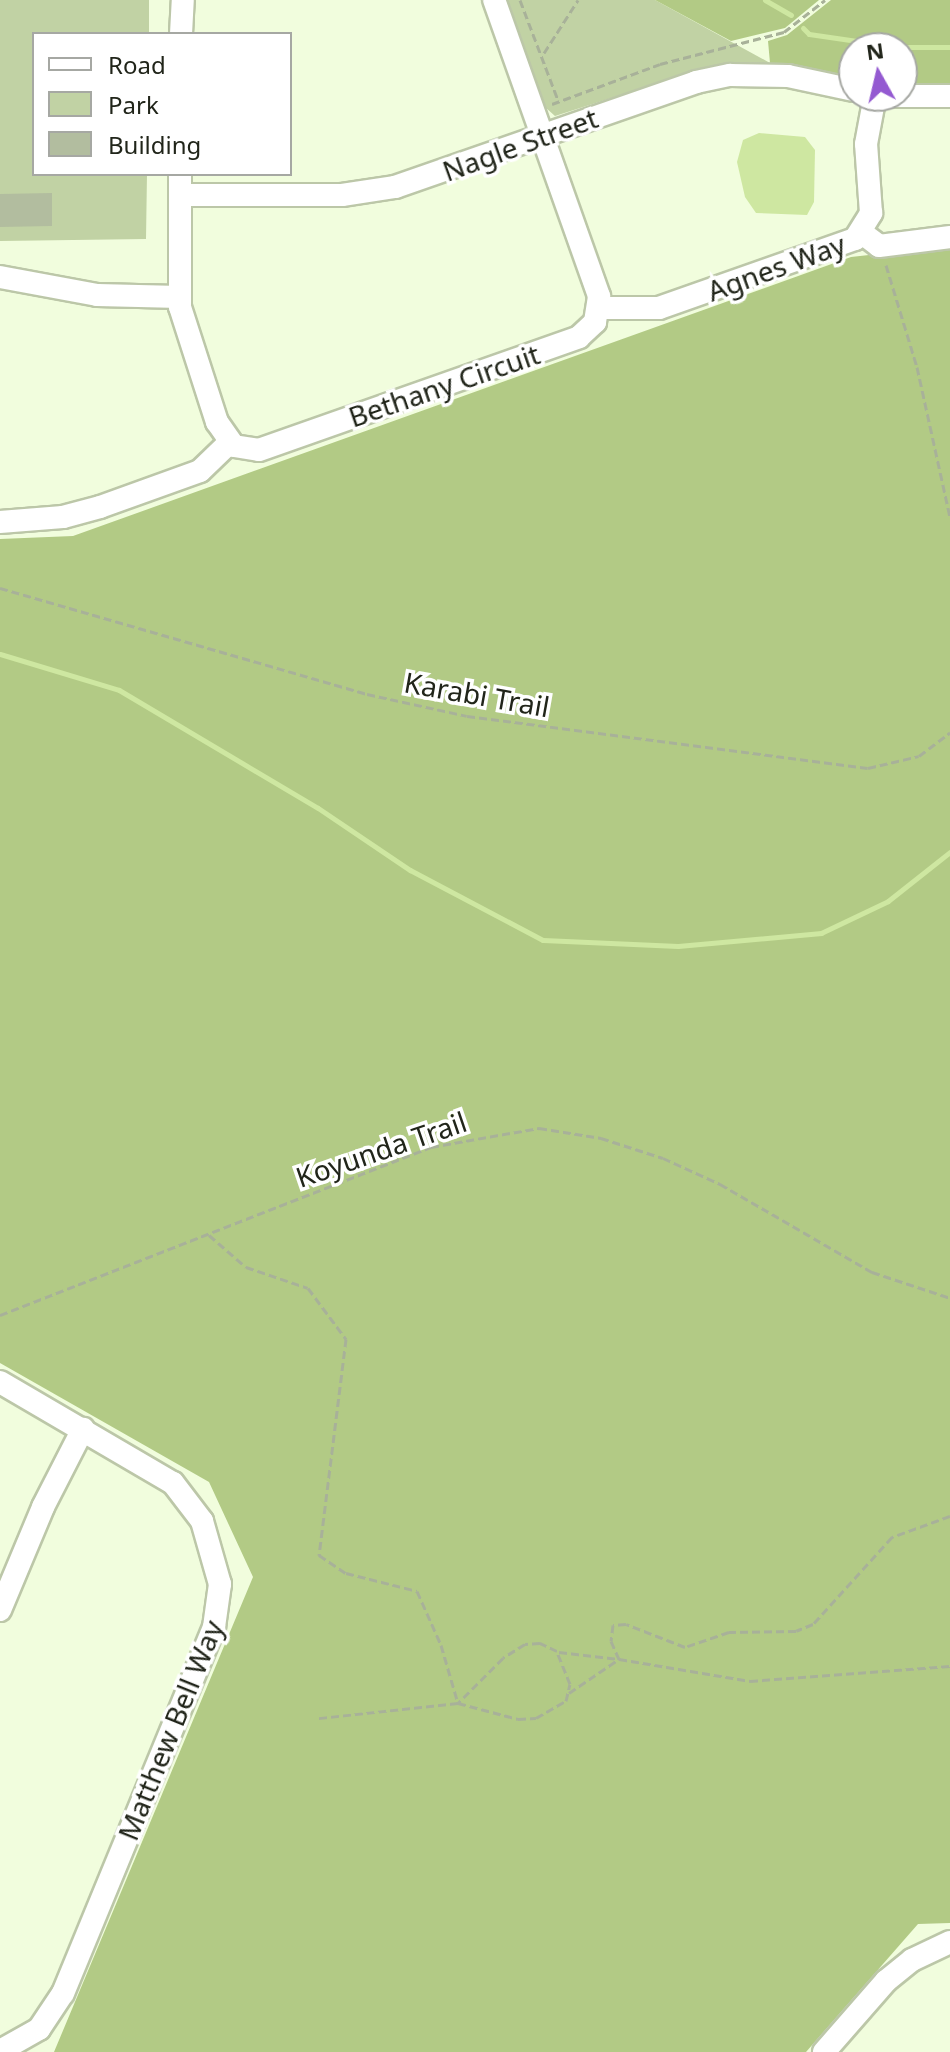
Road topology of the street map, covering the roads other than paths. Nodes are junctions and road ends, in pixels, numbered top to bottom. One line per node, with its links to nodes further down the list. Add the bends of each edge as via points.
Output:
1 (183, 0): 3 (street)
2 (494, 0): 8 (street)
3 (181, 32)
4 (838, 87): 8 (street, Nagle Street, via 788,76 730,75)
5 (918, 96): 6 (street)
6 (950, 96)
7 (874, 112): 11 (street, Agnes Way, via 866,144)
8 (542, 136): 9 (street, Nagle Street, via 416,181 361,194); 14 (street)
9 (180, 184): 13 (street)
10 (950, 237): 11 (street)
11 (870, 240): 14 (street, Agnes Way, via 670,305)
12 (0, 277): 13 (street, via 97,295)
13 (180, 297): 15 (street, via 193,355)
14 (600, 308): 15 (street, Bethany Circuit, via 591,328 564,343 259,450)
15 (229, 443): 16 (street, via 200,471 100,507 63,517)
16 (0, 522)
17 (0, 1382): 18 (street, Matthew Bell Way)
18 (83, 1429): 19 (street); 21 (street, Matthew Bell Way, via 173,1483 188,1501 213,1546 219,1603 214,1627 63,1993 39,2029)
19 (0, 1610)
20 (950, 1942): 22 (street, via 886,1981)
21 (7, 2050)
22 (824, 2052)

